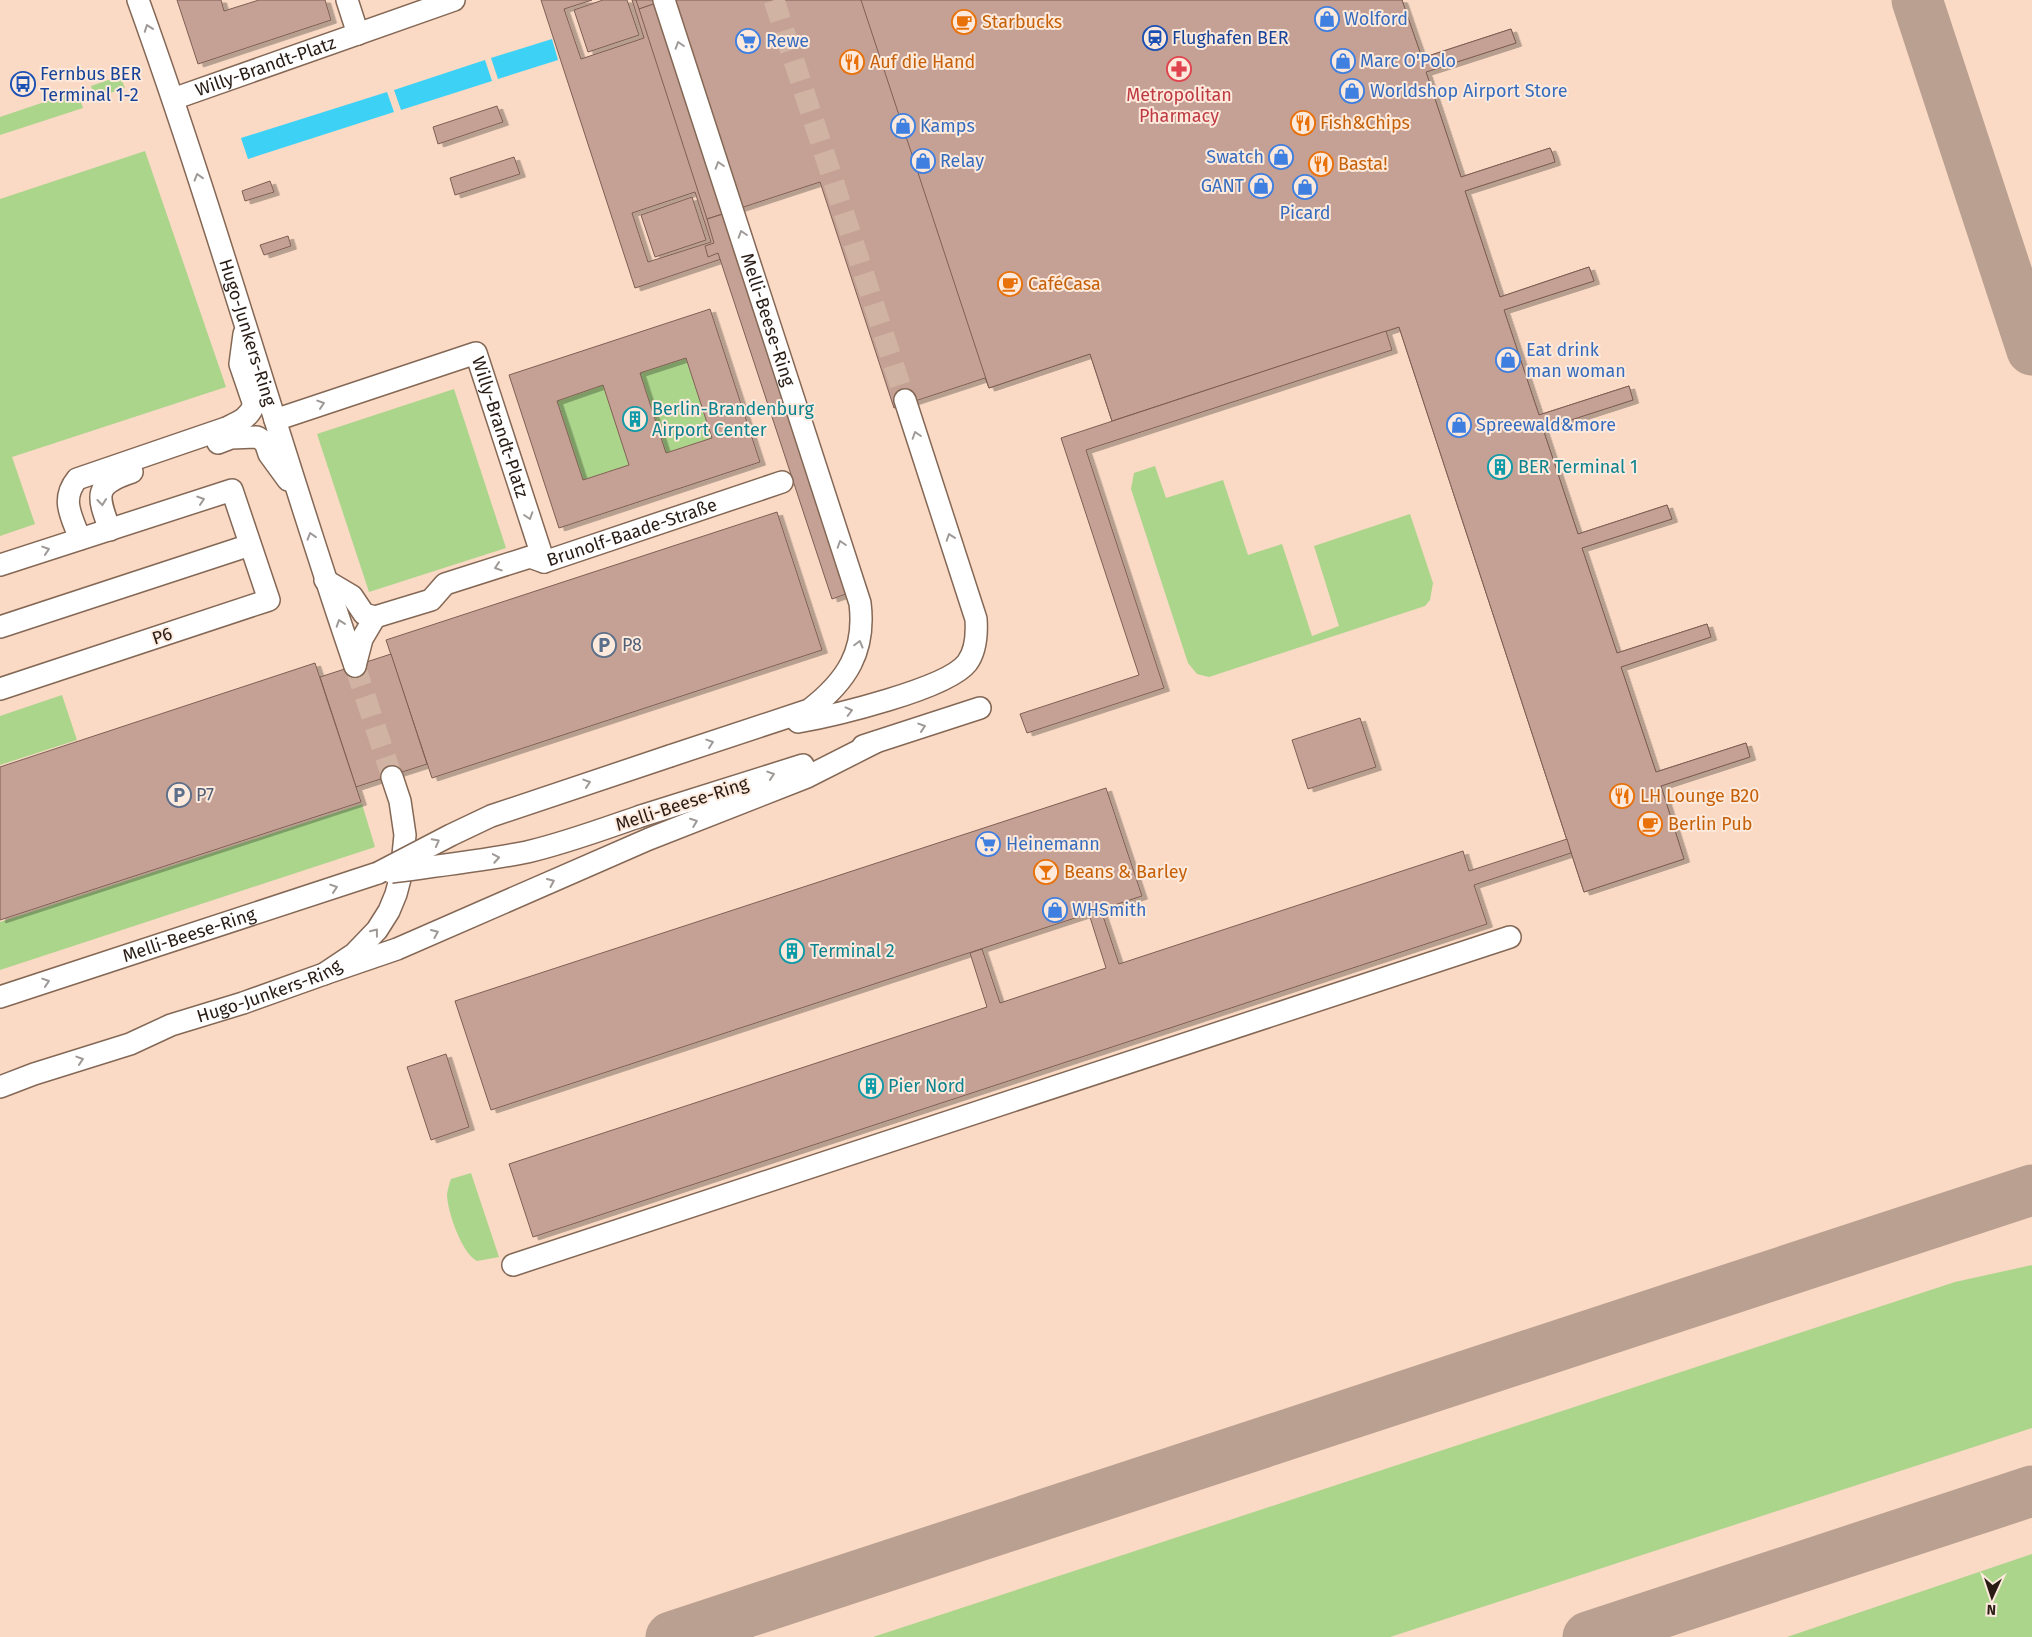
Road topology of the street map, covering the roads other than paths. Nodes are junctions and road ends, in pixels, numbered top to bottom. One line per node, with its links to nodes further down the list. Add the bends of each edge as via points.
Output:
1 (138, 0): 6 (street, Hugo-Junkers-Ring, one-way to 1)
2 (347, 0): 5 (street, Willy-Brandt-Platz)
3 (454, 0): 5 (street, Willy-Brandt-Platz)
4 (664, 0): 22 (street, Melli-Beese-Ring, one-way to 4, via 837,685 854,658 862,632 860,603)
5 (358, 34): 6 (street, Willy-Brandt-Platz)
6 (173, 99): 7 (street, Hugo-Junkers-Ring, one-way to 6)
7 (244, 326): 9 (street, Hugo-Junkers-Ring); 13 (street, via 240,364 254,405 249,415 226,428 77,479 67,495)
8 (905, 400): 22 (street, Melli-Beese-Ring, one-way to 8, via 852,711 947,679 967,663 973,650 976,619)
9 (275, 420): 11 (street, Hugo-Junkers-Ring); 15 (street, Willy-Brandt-Platz, one-way to 15, via 476,353)
10 (782, 482): 15 (street, Brunolf-Baade-Straße)
11 (298, 492): 12 (street, one-way to 12, via 269,454 265,442 258,437 231,438 108,483 100,495 100,503); 17 (street, Hugo-Junkers-Ring, one-way to 11)
12 (110, 530): 13 (street, P6); 14 (street, P6, one-way to 14, via 232,490)
13 (80, 540): 16 (street, P6, one-way to 13)
14 (250, 545): 19 (street); 20 (street, P6, via 269,600)
15 (544, 562): 18 (street, Brunolf-Baade-Straße, one-way to 18, via 530,557 445,584 431,600)
16 (0, 565)
17 (325, 580): 18 (street, via 352,596 364,614); 18 (street, Hugo-Junkers-Ring, one-way to 17, via 362,639 355,666)
18 (375, 618)
19 (0, 627)
20 (0, 689)
21 (980, 708): 23 (street, Melli-Beese-Ring, one-way to 21)
22 (803, 715): 25 (street, Melli-Beese-Ring, one-way to 22, bridge, via 491,816 751,729)
23 (876, 742): 25 (street, Melli-Beese-Ring, one-way to 23, bridge, via 494,858 561,843); 27 (street, one-way to 23, via 397,949 649,839 807,777)
24 (392, 777): 27 (street, Hugo-Junkers-Ring, one-way to 24, via 366,943 389,911 396,894 405,835 400,801)
25 (378, 874): 28 (street, Melli-Beese-Ring, one-way to 25)
26 (1510, 937): 30 (street)
27 (324, 974): 29 (street, Hugo-Junkers-Ring, one-way to 27)
28 (0, 997)
29 (0, 1087)
30 (513, 1265)

